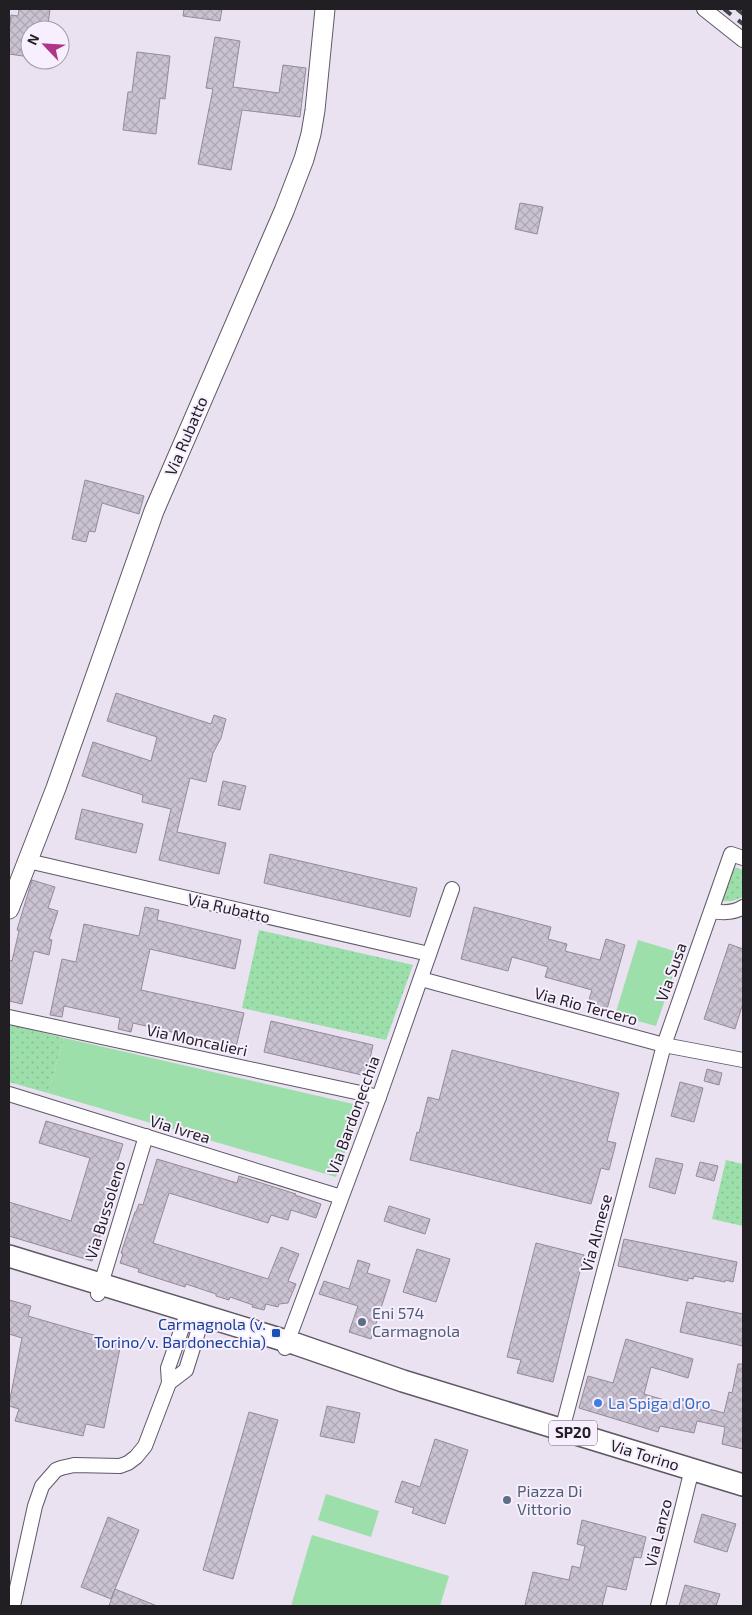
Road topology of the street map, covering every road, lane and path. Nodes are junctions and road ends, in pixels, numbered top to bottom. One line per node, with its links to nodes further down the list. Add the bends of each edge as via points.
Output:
1 (326, 9): 5 (street, Via Rubatto, via 315,110 304,159 154,511)
2 (704, 9): 3 (street)
3 (743, 40)
4 (737, 856): 9 (street, Via Susa)
5 (28, 861): 8 (street, Via Rubatto); 10 (street, Via Rubatto)
6 (452, 889): 10 (street, Via Bardonecchia)
7 (743, 907): 9 (street, via 723,913)
8 (9, 909)
9 (712, 911): 13 (street, Via Susa)
10 (429, 954): 11 (street, Via Bardonecchia)
11 (421, 979): 13 (street, Via Rio Tercero); 16 (street, Via Bardonecchia)
12 (9, 1017): 16 (street, Via Moncalieri)
13 (664, 1045): 14 (street, Via Rio Tercero); 24 (street, Via Almese)
14 (743, 1060)
15 (9, 1094): 17 (street, Via Ivrea)
16 (379, 1097): 18 (street, Via Bardonecchia)
17 (146, 1136): 18 (street, Via Ivrea); 21 (street, Via Bussoleno)
18 (341, 1197): 23 (street, Via Bardonecchia)
19 (9, 1256): 21 (main road)
20 (9, 1267): 21 (main road)
21 (99, 1290): 22 (main road, Via Torino)
22 (194, 1319): 23 (main road, Via Torino); 27 (street, via 168,1368 169,1383 145,1446 136,1457 120,1466 74,1465 61,1468 42,1486)
23 (286, 1346): 24 (main road, Via Torino / SP20)
24 (562, 1430): 25 (main road, Via Torino / SP20)
25 (692, 1469): 26 (main road, Via Torino / SP20); 28 (street, Via Lanzo)
26 (743, 1485)
27 (13, 1606)
28 (658, 1606)

